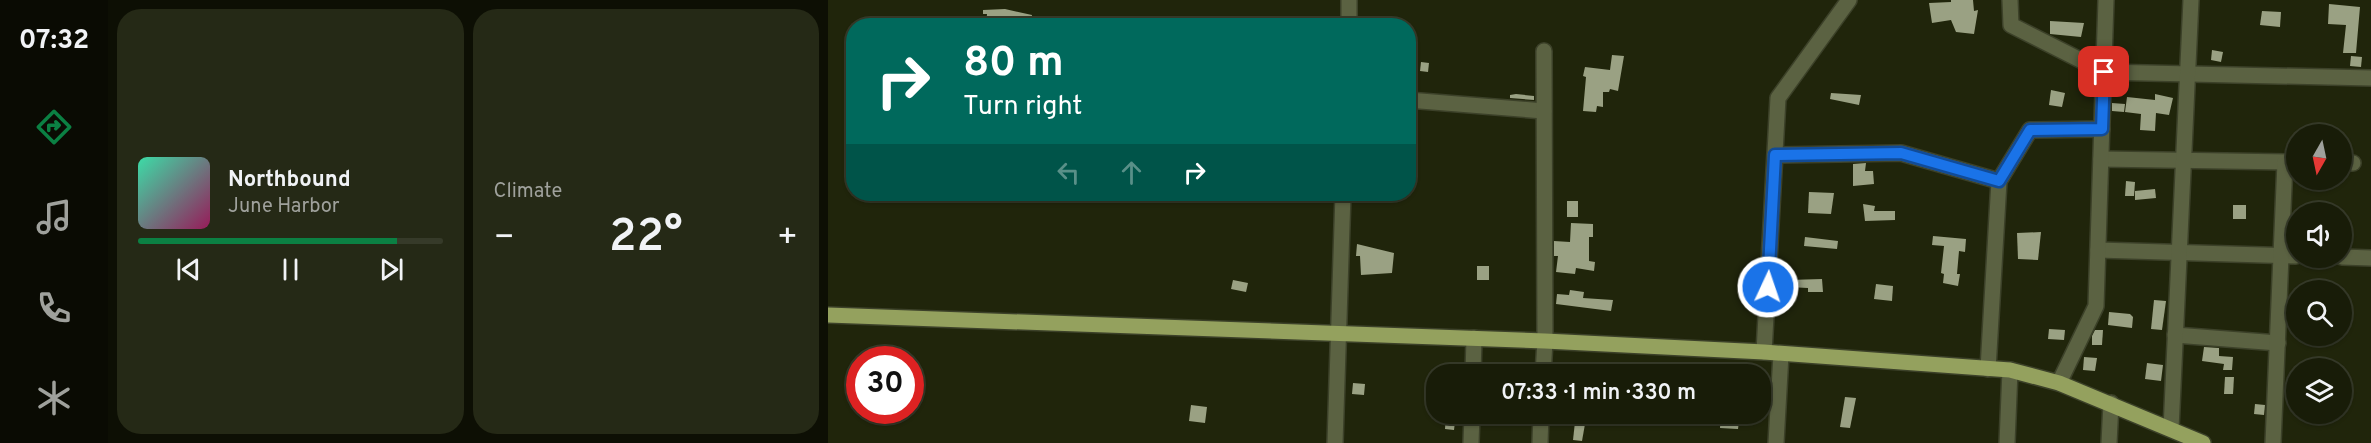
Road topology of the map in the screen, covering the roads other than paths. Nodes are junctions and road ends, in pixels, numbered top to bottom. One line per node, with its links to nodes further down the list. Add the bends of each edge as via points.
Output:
1 (1349, 0): 6 (street)
2 (1849, 0): 14 (street, via 1778,98)
3 (2010, 0): 8 (street, via 2011,25)
4 (2106, 0): 8 (street)
5 (2192, 0): 9 (street)
6 (1348, 18)
7 (1544, 51): 12 (street)
8 (2104, 72): 9 (street); 13 (street)
9 (2188, 74): 10 (street); 16 (street)
10 (2371, 78)
11 (1416, 101): 12 (street)
12 (1544, 111): 30 (street)
13 (2102, 129): 15 (street); 18 (street, via 2030,130)
14 (1775, 155): 18 (street, via 1901,153); 32 (street)
15 (2101, 159): 16 (street); 20 (street)
16 (2184, 160): 17 (street); 21 (street)
17 (2286, 162)
18 (1999, 181): 36 (street)
19 (1343, 201): 27 (street)
20 (2098, 250): 21 (street); 38 (street, via 2096,306)
21 (2179, 252): 22 (street); 28 (street)
22 (2286, 256)
23 (2352, 257): 24 (street)
24 (2371, 258)
25 (2288, 268): 31 (street)
26 (828, 315): 27 (main road)
27 (1339, 333): 29 (main road); 43 (street)
28 (2175, 335): 31 (street); 42 (street)
29 (1474, 338): 30 (main road); 34 (street)
30 (1545, 341): 32 (main road); 35 (street)
31 (2278, 344): 50 (street)
32 (1764, 352): 33 (main road)
33 (1781, 354): 36 (main road); 46 (street)
34 (1473, 364)
35 (1544, 364)
36 (1988, 369): 37 (main road)
37 (2010, 370): 38 (main road); 47 (street)
38 (2059, 383): 39 (main road)
39 (2111, 403): 42 (main road); 48 (street)
40 (1472, 424): 44 (street)
41 (1541, 424): 45 (street)
42 (2171, 429): 49 (main road)
43 (1335, 443)
44 (1471, 443)
45 (1540, 443)
46 (1776, 443)
47 (2007, 443)
48 (2109, 443)
49 (2203, 443)
50 (2273, 443)

